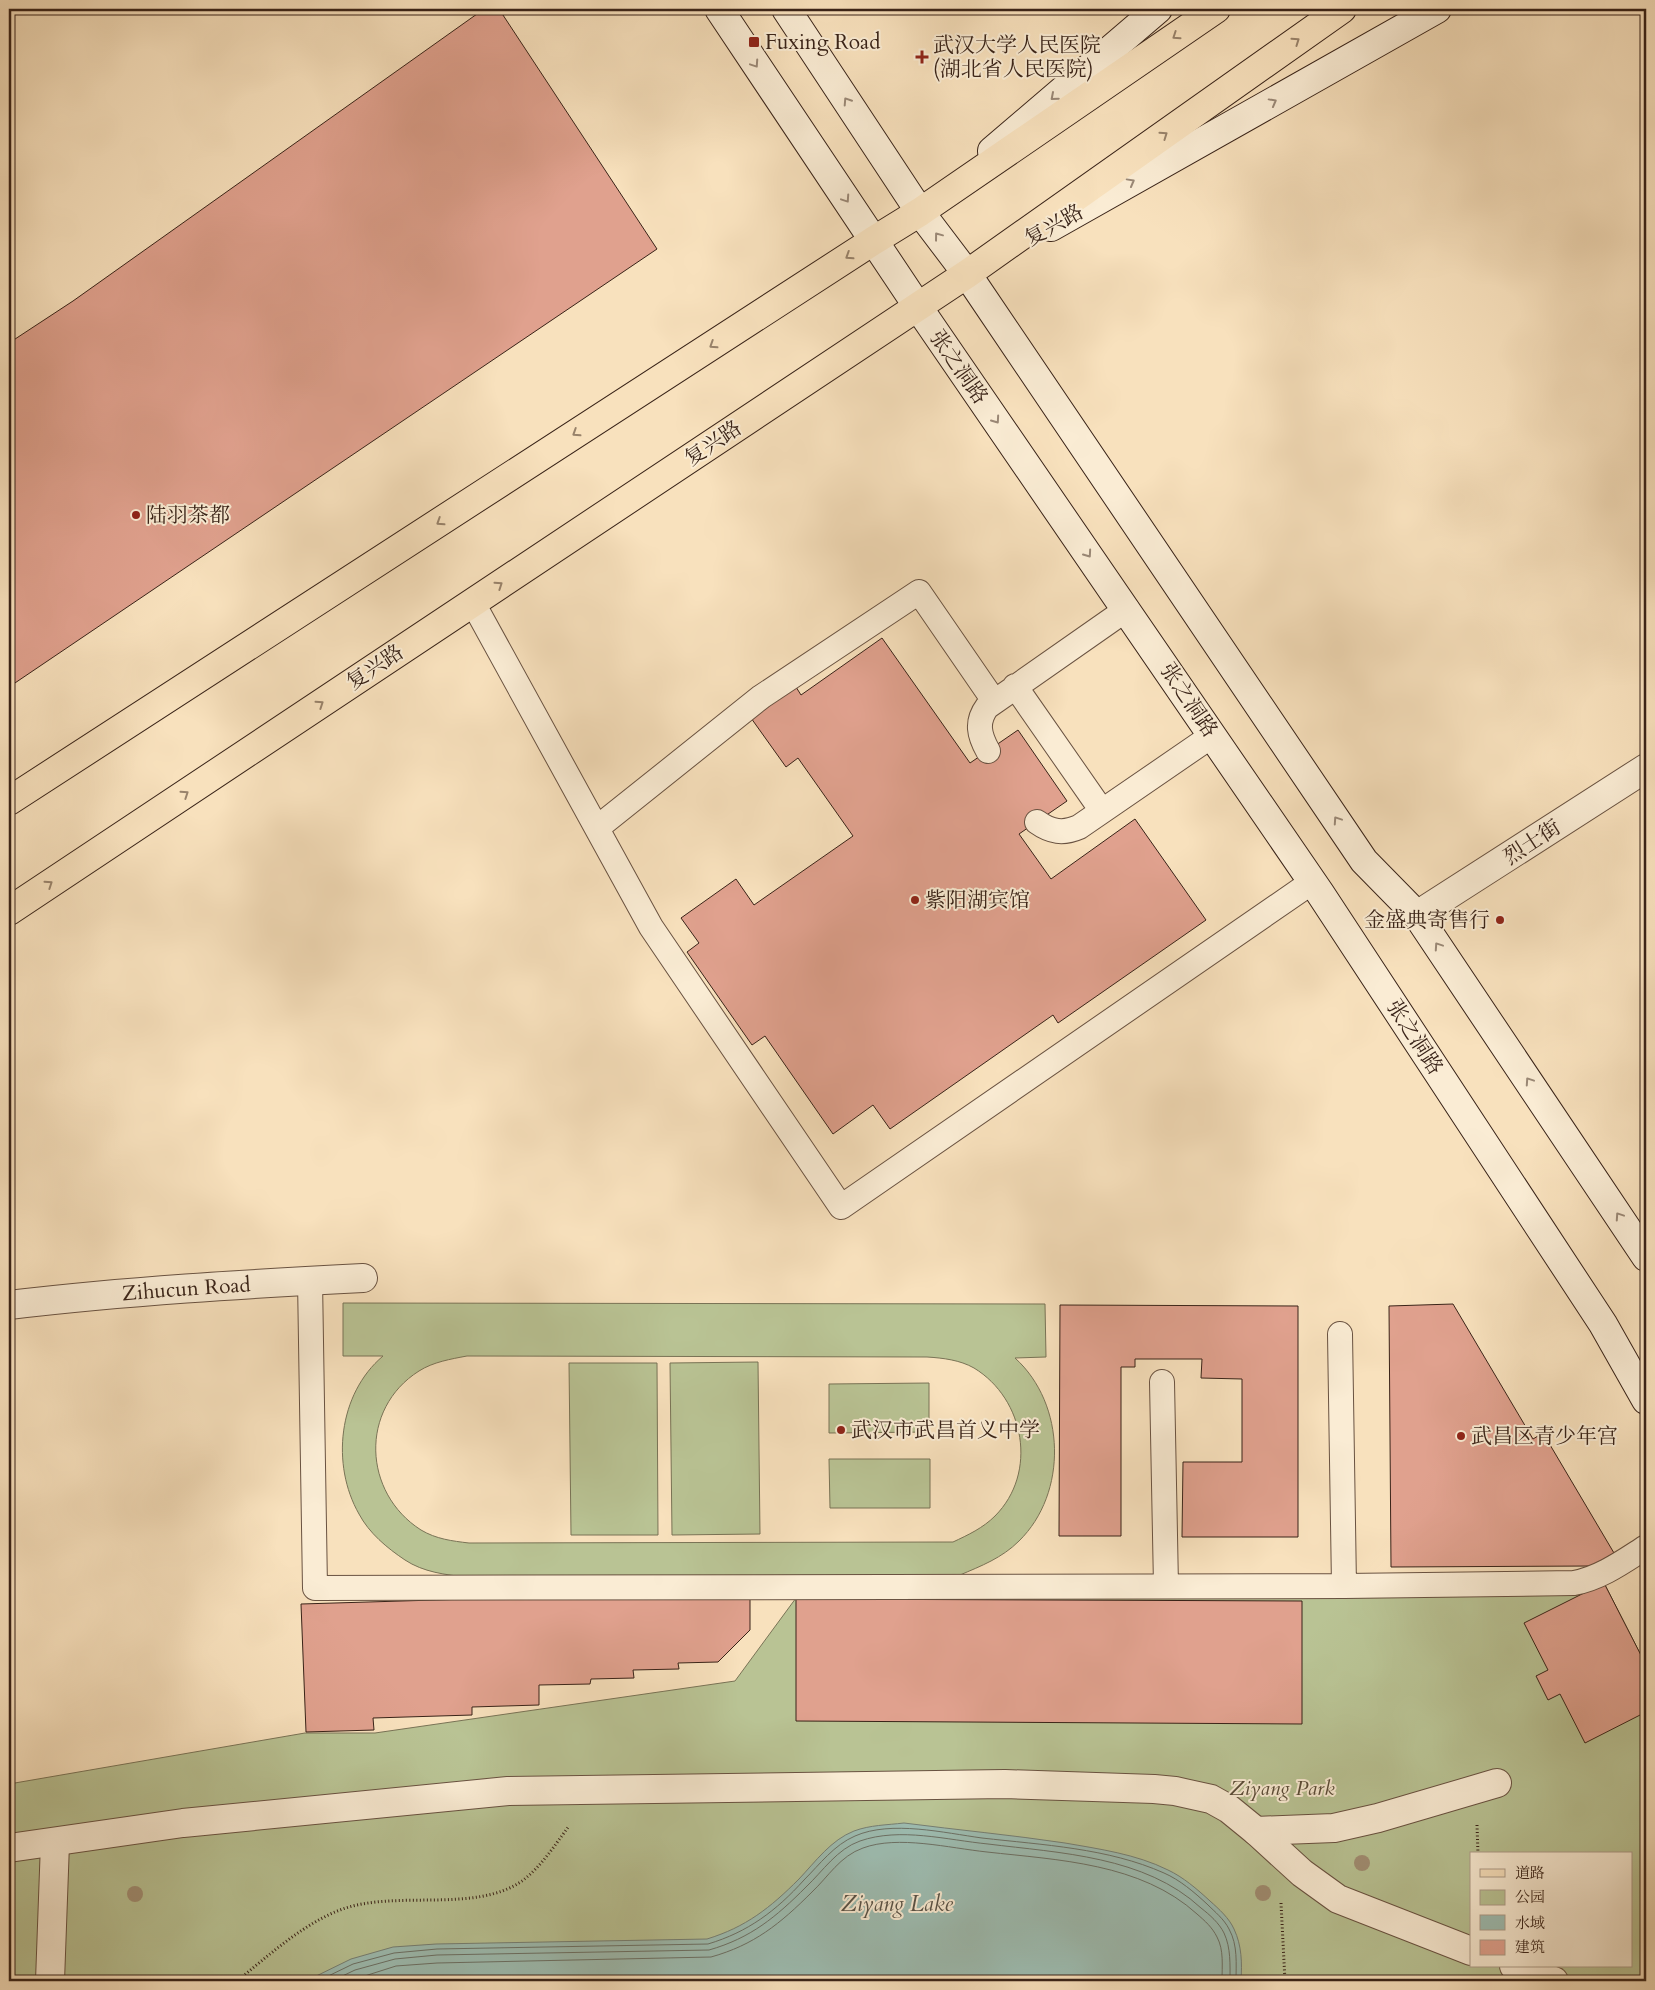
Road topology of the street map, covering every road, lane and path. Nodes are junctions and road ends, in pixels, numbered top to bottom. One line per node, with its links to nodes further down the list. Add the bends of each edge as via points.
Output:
1 (719, 9): 8 (main road, 张之洞路, one-way to 8)
2 (786, 9): 7 (main road, one-way to 2)
3 (1158, 9): 7 (main road, one-way to 7)
4 (1216, 9): 7 (main road, one-way to 7)
5 (1342, 9): 9 (main road, one-way to 5)
6 (1437, 9): 9 (main road, 复兴路, one-way to 6)
7 (920, 212): 8 (main road); 9 (main road, one-way to 7)
8 (873, 241): 10 (main road, 张之洞路); 18 (main road, one-way to 18)
9 (967, 274): 10 (main road, 复兴路); 24 (main road, one-way to 9, via 1364,861)
10 (918, 307): 11 (main road, 复兴路, one-way to 10); 12 (main road, 张之洞路, one-way to 12)
11 (473, 603): 21 (lane); 23 (main road, 复兴路, one-way to 11)
12 (1127, 609): 13 (lane); 15 (main road, 张之洞路)
13 (1015, 686): 14 (lane); 19 (lane)
14 (994, 701): 16 (lane, via 982,712 980,722 979,733); 21 (lane, via 918,592 761,697)
15 (1213, 735): 19 (lane); 22 (main road, 张之洞路)
16 (988, 751)
17 (1646, 768): 24 (main road, 烈士街)
18 (9, 801)
19 (1102, 812): 20 (lane, via 1079,827 1064,832 1046,829)
20 (1037, 822)
21 (597, 828): 22 (lane, via 650,927 841,1207)
22 (1312, 882): 31 (main road, 张之洞路, via 1598,1316)
23 (9, 911)
24 (1417, 915): 25 (main road, one-way to 24)
25 (1646, 1257)
26 (364, 1278): 27 (main road, Zihucun Road)
27 (310, 1280): 28 (main road, Zihucun Road); 33 (lane, via 315,1588)
28 (9, 1305)
29 (1340, 1334): 34 (lane)
30 (1162, 1382): 33 (lane)
31 (1646, 1400)
32 (1646, 1547): 34 (lane, via 1598,1576 1574,1583)
33 (1166, 1586): 34 (lane)
34 (1344, 1586)
35 (1497, 1783): 37 (main road, via 1334,1828)
36 (596, 1789): 37 (main road, via 1006,1784 1154,1788 1211,1799); 38 (main road, via 508,1791 183,1823); 44 (path, via 546,1856 523,1880 502,1892 471,1897 368,1902 339,1910 279,1947)
37 (1256, 1831): 40 (main road)
38 (55, 1843): 39 (main road); 43 (main road)
39 (9, 1848)
40 (1279, 1852): 41 (main road, via 1338,1898); 45 (path)
41 (1470, 1950)
42 (1519, 1968): 46 (main road)
43 (50, 1981)
44 (237, 1981)
45 (1285, 1981)
46 (1554, 1981)

